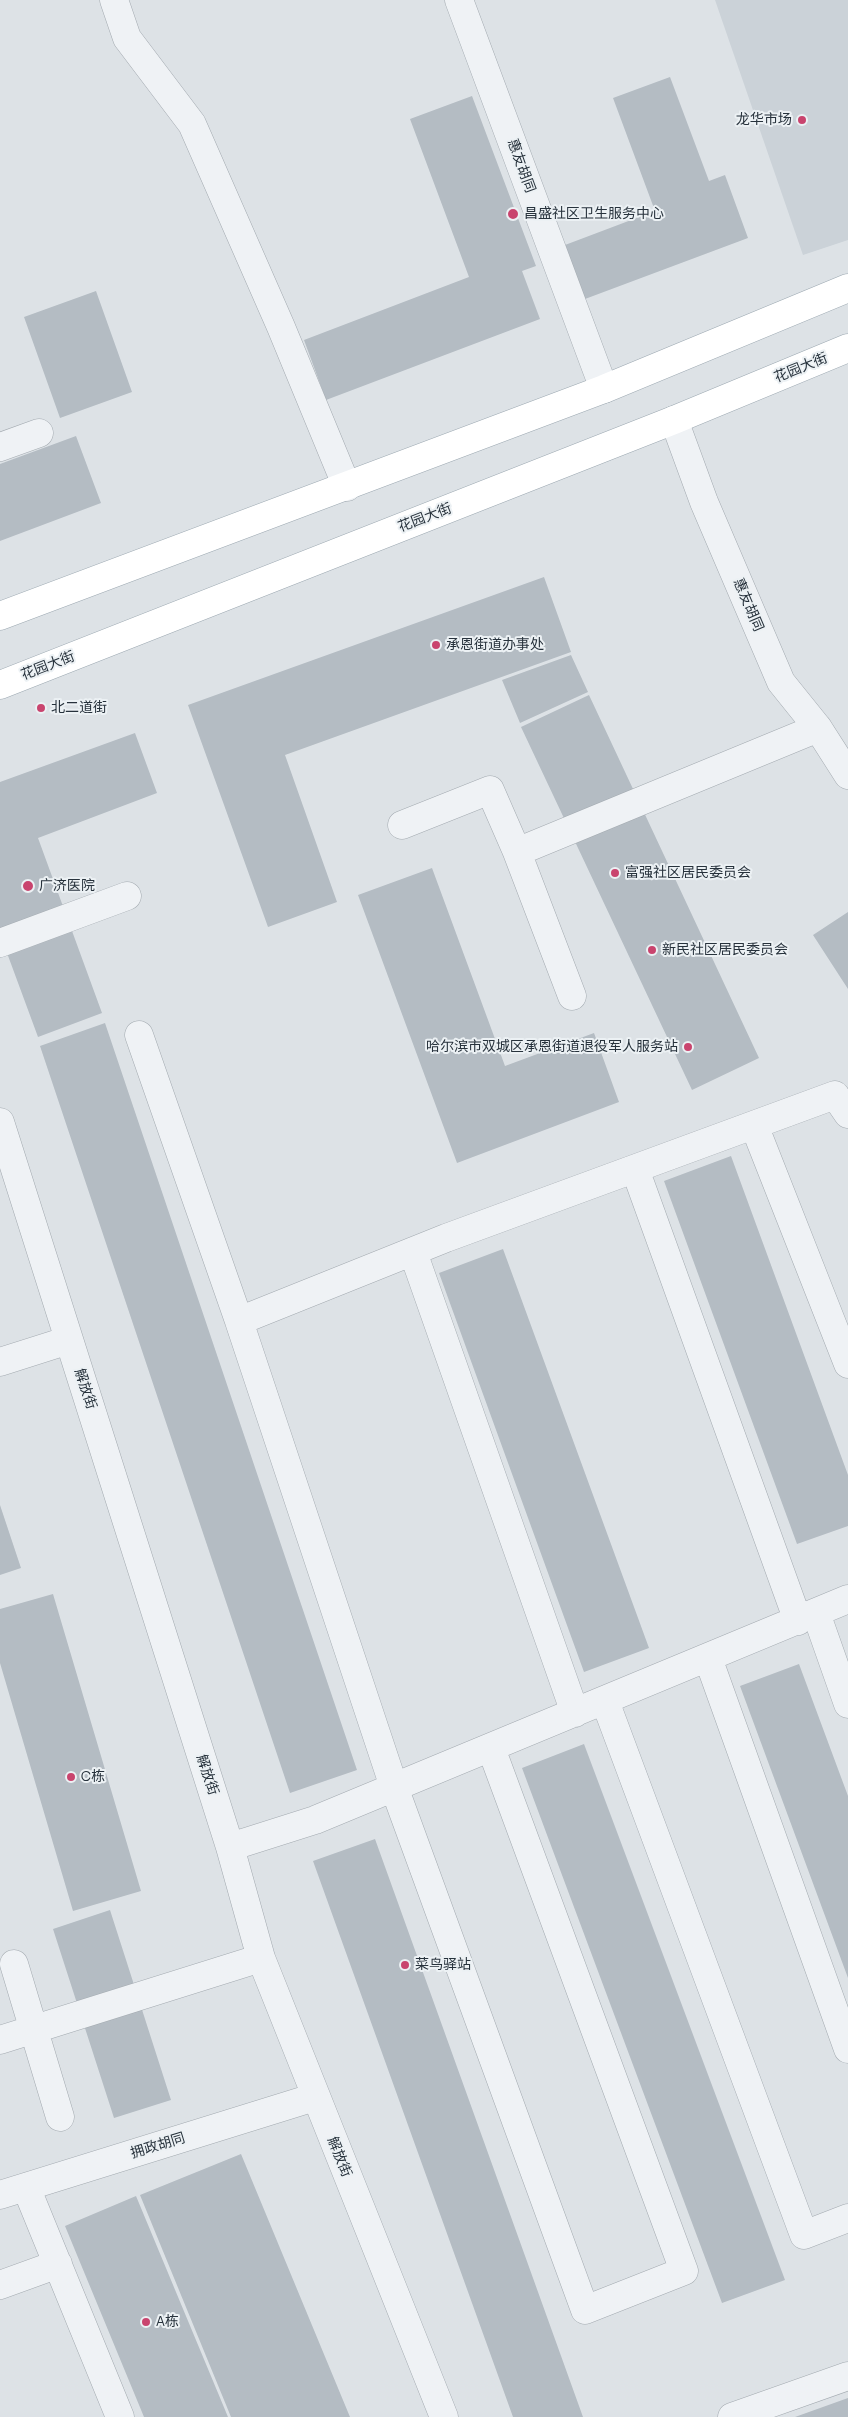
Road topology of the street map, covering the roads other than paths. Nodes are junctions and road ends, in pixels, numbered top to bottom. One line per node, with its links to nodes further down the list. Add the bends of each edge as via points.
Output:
1 (114, 0): 9 (street, via 127,38 192,124)
2 (459, 0): 5 (street, 惠友胡同)
3 (848, 288): 5 (main road)
4 (848, 348): 6 (main road, 花园大街)
5 (604, 389): 9 (main road)
6 (674, 420): 11 (main road, 花园大街); 12 (street, 惠友胡同, via 704,502 781,682)
7 (38, 433): 8 (street)
8 (0, 447)
9 (347, 487): 10 (main road)
10 (0, 616)
11 (0, 685)
12 (818, 728): 13 (street, 惠友胡同); 15 (street)
13 (848, 775)
14 (402, 825): 15 (street, via 490,790)
15 (516, 852): 18 (street)
16 (127, 896): 17 (street)
17 (0, 943)
18 (572, 996)
19 (139, 1035): 26 (street)
20 (848, 1114): 22 (street, via 835,1095)
21 (0, 1122): 24 (street, 解放街)
22 (754, 1126): 23 (street); 29 (street)
23 (635, 1169): 25 (street); 31 (street)
24 (11, 1195): 27 (street, 解放街)
25 (412, 1252): 26 (street); 35 (street)
26 (239, 1321): 37 (street)
27 (69, 1340): 28 (street); 38 (street, 解放街)
28 (0, 1362)
29 (848, 1364)
30 (848, 1599): 31 (street)
31 (807, 1617): 32 (street); 34 (street)
32 (708, 1658): 33 (street); 43 (street)
33 (605, 1701): 35 (street); 48 (street, via 804,2235)
34 (848, 1704)
35 (575, 1713): 36 (street)
36 (491, 1748): 37 (street); 37 (street, via 684,2271 585,2310)
37 (394, 1788): 38 (street, via 314,1820)
38 (230, 1847): 39 (street, 解放街)
39 (261, 1958): 41 (street); 44 (street, 解放街)
40 (14, 1964): 41 (street)
41 (33, 2028): 42 (street); 45 (street)
42 (0, 2040)
43 (848, 2049)
44 (315, 2097): 46 (street, 拥政胡同); 53 (street, 解放街)
45 (60, 2117)
46 (26, 2187): 47 (street, 拥政胡同); 49 (street)
47 (0, 2195)
48 (848, 2218)
49 (58, 2264): 50 (street); 52 (street)
50 (0, 2285)
51 (848, 2376): 54 (street)
52 (120, 2417)
53 (444, 2417)
54 (732, 2417)

